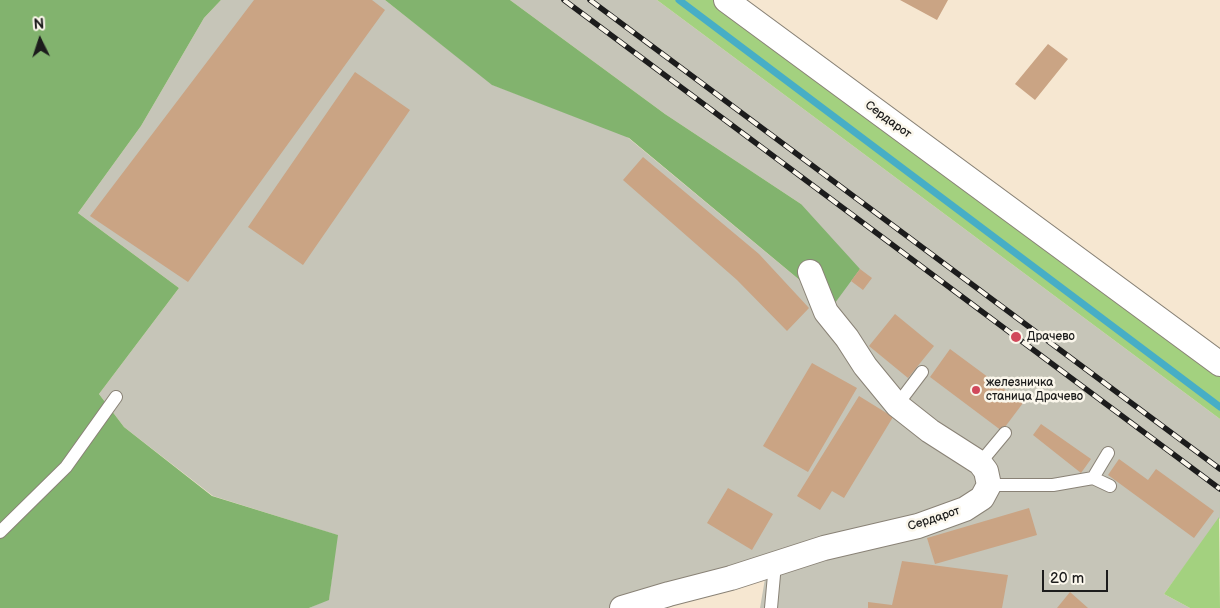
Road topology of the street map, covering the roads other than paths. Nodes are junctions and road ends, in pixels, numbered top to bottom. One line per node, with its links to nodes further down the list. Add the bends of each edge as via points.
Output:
1 (726, 0): 3 (street, Сердарот)
2 (810, 272): 6 (street, via 826,312)
3 (1220, 364)
4 (922, 372): 6 (lane)
5 (116, 397): 13 (lane, via 66,467)
6 (897, 405): 9 (street)
7 (1005, 433): 9 (lane)
8 (1108, 452): 10 (lane)
9 (980, 463): 11 (street, via 986,471)
10 (1093, 478): 11 (lane, via 1053,485); 12 (lane)
11 (989, 485): 14 (street, Сердарот, via 982,498 966,509 918,526 824,548)
12 (1110, 486)
13 (0, 532)
14 (775, 564): 15 (street, Сердарот); 16 (lane)
15 (622, 608)
16 (772, 608)

